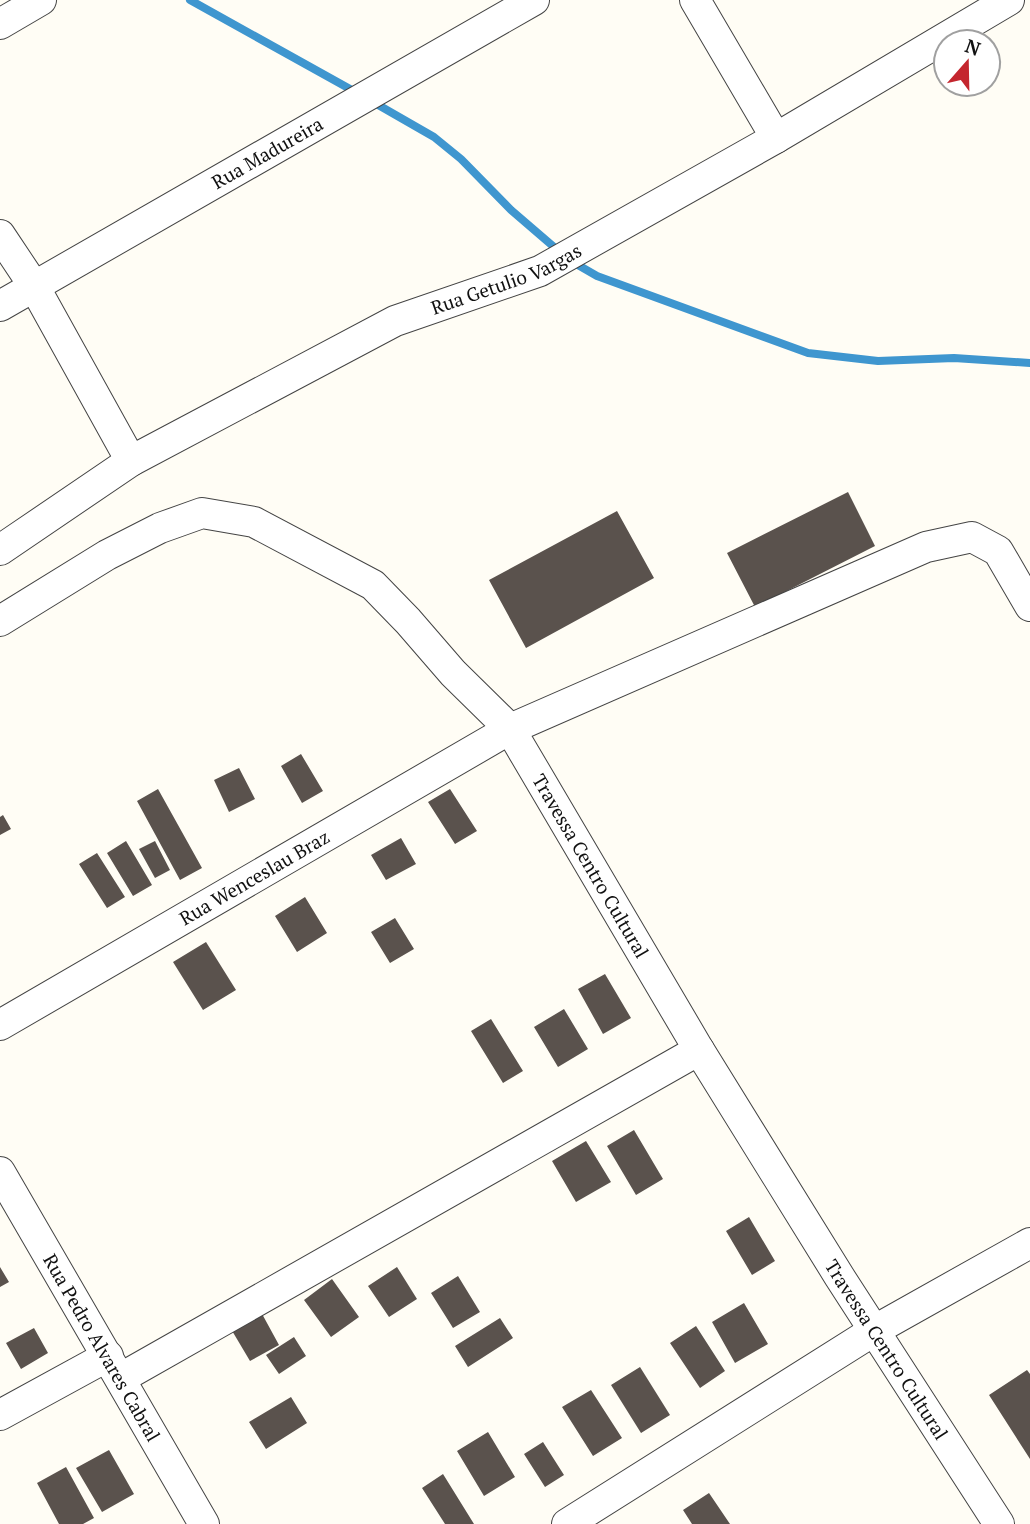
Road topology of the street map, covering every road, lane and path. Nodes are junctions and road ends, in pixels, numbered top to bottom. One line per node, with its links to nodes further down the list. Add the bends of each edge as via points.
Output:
1 (41, 0): 5 (street)
2 (534, 0): 8 (street, Rua Madureira)
3 (695, 0): 6 (street)
4 (1009, 0): 6 (street, Rua Getulio Vargas)
5 (0, 24)
6 (776, 138): 10 (street, Rua Getulio Vargas, via 540,271 395,321)
7 (0, 236): 8 (street)
8 (34, 286): 9 (street, Rua Madureira); 10 (street)
9 (0, 306)
10 (131, 461): 11 (street, Rua Getulio Vargas)
11 (0, 550)
12 (1030, 606): 14 (street, Rua Wenceslau Braz, via 998,551 972,537 926,547)
13 (0, 621): 14 (street, Travessa Centro Cultural, via 160,528 202,513 254,522 373,585)
14 (510, 729): 15 (street, Rua Wenceslau Braz); 16 (street, Travessa Centro Cultural)
15 (0, 1026)
16 (699, 1050): 19 (street, Travessa Centro Cultural); 20 (street)
17 (0, 1172): 20 (street, Rua Pedro Alvares Cabral)
18 (1030, 1242): 19 (street)
19 (875, 1330): 23 (street); 24 (street, Travessa Centro Cultural)
20 (115, 1367): 21 (street); 22 (street, Rua Pedro Alvares Cabral)
21 (0, 1415)
22 (204, 1524)
23 (567, 1524)
24 (999, 1524)

